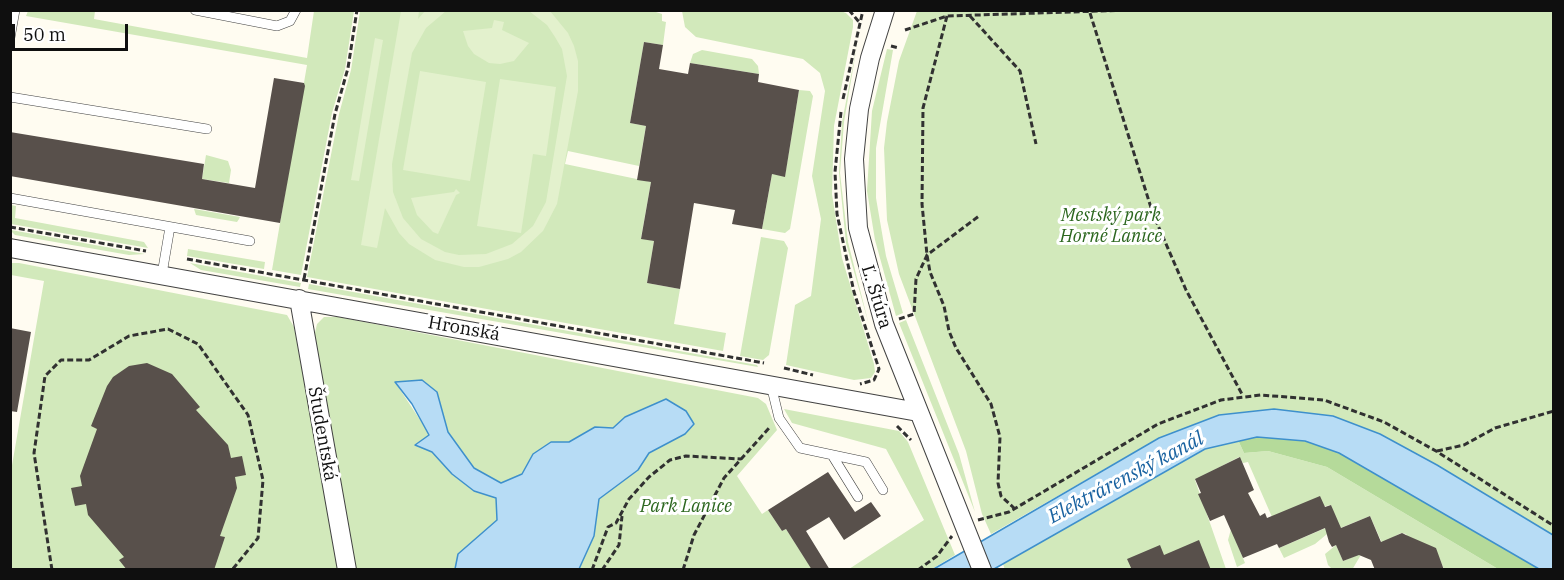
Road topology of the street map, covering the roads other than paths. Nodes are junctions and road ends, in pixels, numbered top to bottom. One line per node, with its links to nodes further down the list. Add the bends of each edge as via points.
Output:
1 (15, 10): 5 (lane)
2 (195, 10): 3 (lane, via 277,26 290,21)
3 (296, 10)
4 (885, 10): 15 (street, Ľ. Štúra, via 859,109 855,193 858,228 872,286)
5 (10, 38)
6 (10, 97): 7 (lane)
7 (207, 129)
8 (10, 198): 9 (lane)
9 (170, 226): 10 (lane); 12 (lane)
10 (249, 241)
11 (10, 248): 12 (street, Hronská)
12 (162, 274): 13 (street, Hronská)
13 (299, 299): 14 (street, Hronská); 19 (street, Študentská)
14 (771, 385): 15 (street, Hronská); 16 (lane, via 779,418 800,448)
15 (918, 412): 20 (street, Ľ. Štúra, via 961,538)
16 (832, 454): 17 (lane, via 866,462); 18 (lane)
17 (883, 490)
18 (858, 497)
19 (347, 570)
20 (982, 570)

